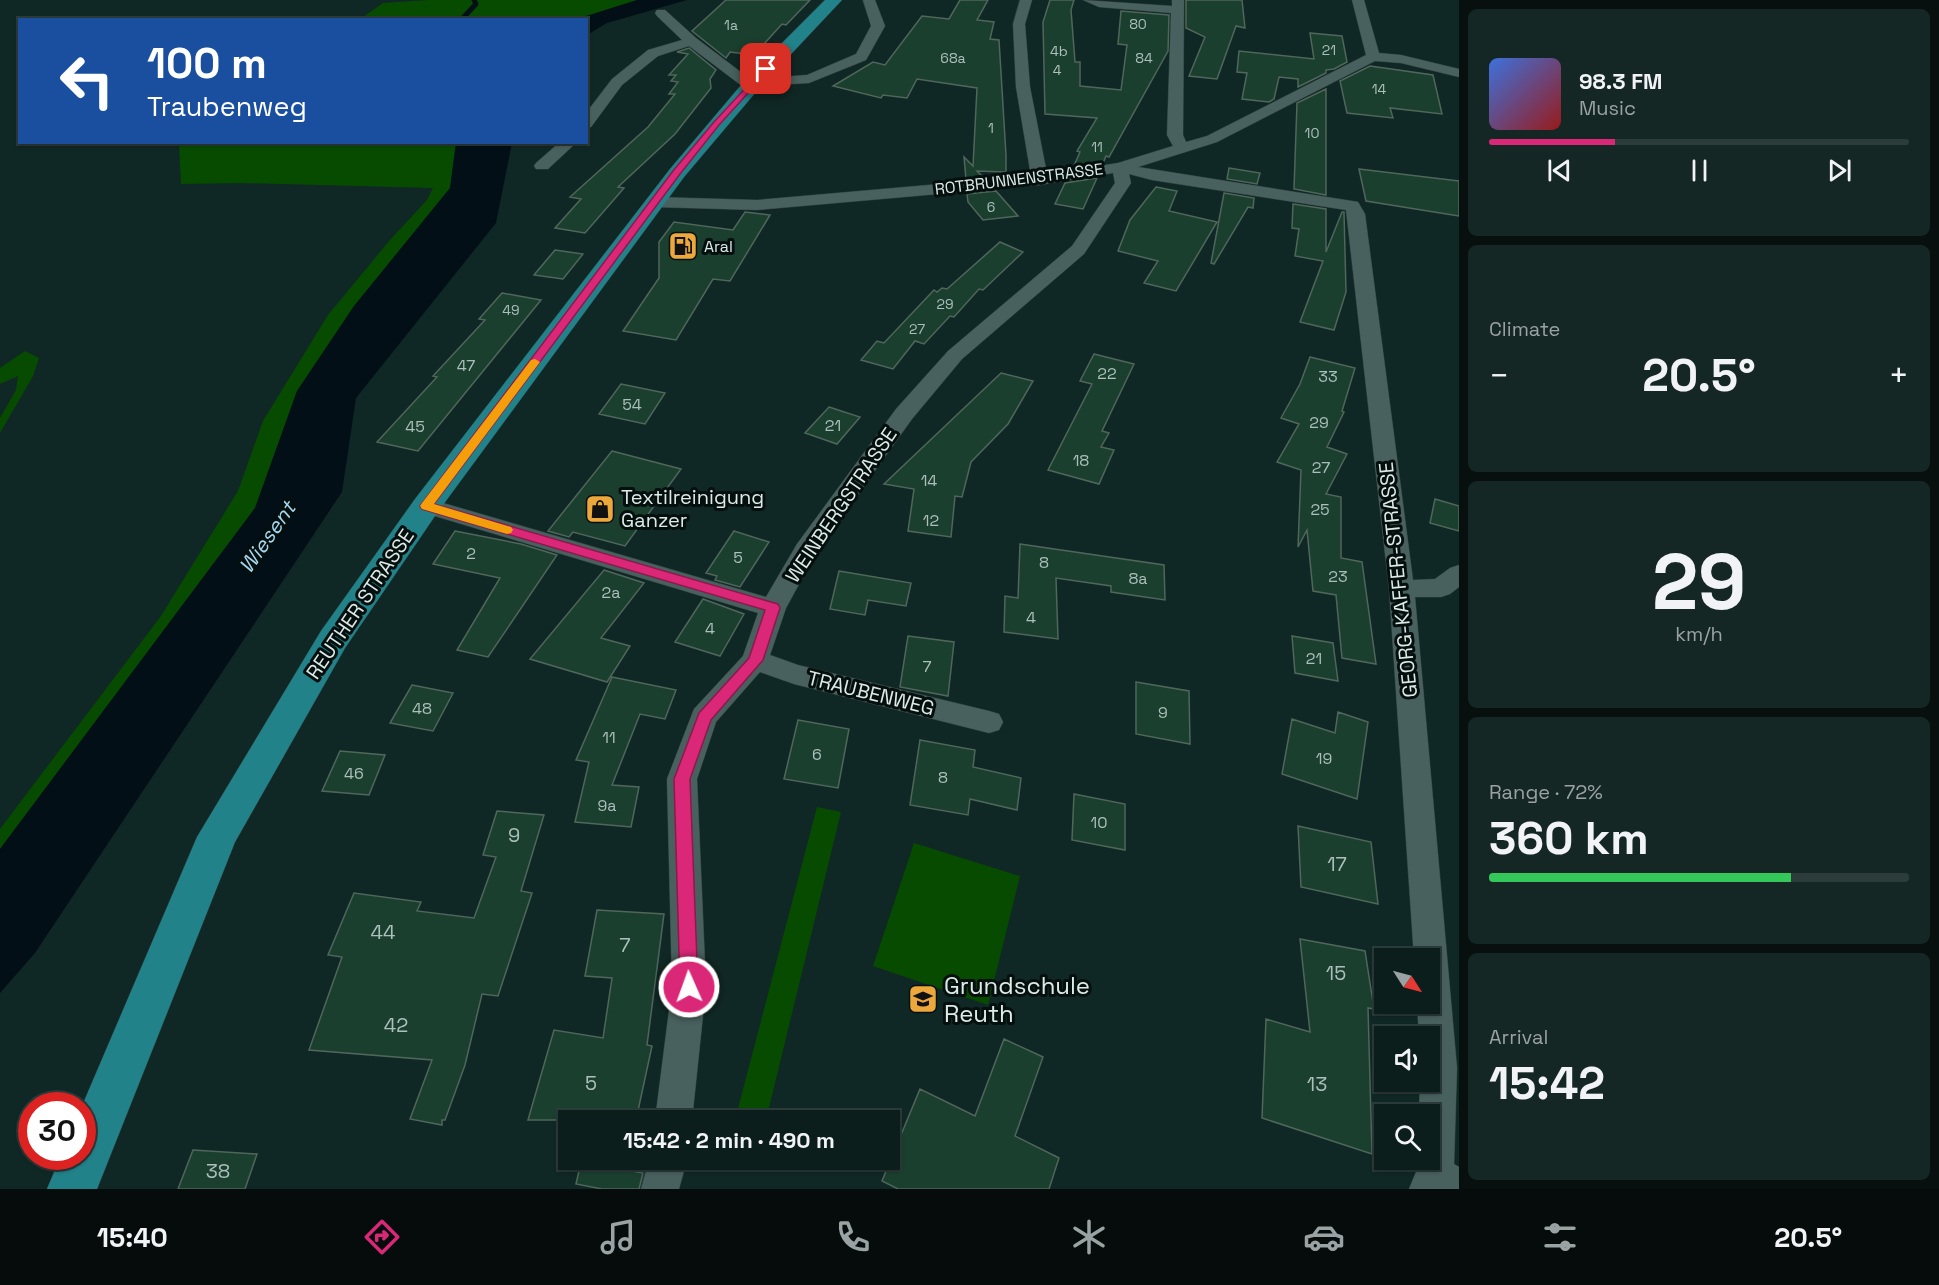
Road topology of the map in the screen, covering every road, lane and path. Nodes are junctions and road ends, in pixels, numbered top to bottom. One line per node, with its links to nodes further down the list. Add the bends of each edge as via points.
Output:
1 (834, 0): 11 (main road, REUTHER STRASSE)
2 (869, 0): 11 (street, via 878,26 861,57 808,80)
3 (1026, 0): 17 (street, via 1019,24 1023,87)
4 (1089, 0): 6 (street)
5 (1358, 0): 9 (street)
6 (1177, 5): 14 (street, via 1175,135)
7 (661, 13): 8 (street)
8 (691, 41): 11 (street); 12 (street, via 653,53 617,82)
9 (1373, 57): 10 (street, via 1401,59); 14 (street, ROTBRUNNENSTRASSE, via 1212,139)
10 (1459, 73)
11 (752, 84): 18 (main road, REUTHER STRASSE)
12 (588, 121)
13 (568, 144): 15 (street)
14 (1181, 147): 16 (street, ROTBRUNNENSTRASSE)
15 (542, 166)
16 (1120, 167): 17 (street, ROTBRUNNENSTRASSE); 21 (street, GEORG-KAFFER-STRASSE, via 1352,206); 22 (street, WEINBERGSTRASSE, via 1123,183 1078,250 955,355 931,382 824,524)
17 (1040, 180): 18 (street, ROTBRUNNENSTRASSE, via 757,205)
18 (654, 202): 19 (main road, REUTHER STRASSE)
19 (426, 506): 22 (street); 28 (main road, REUTHER STRASSE, via 333,640 217,837)
20 (1459, 574): 21 (street, via 1441,588)
21 (1402, 589): 27 (street, GEORG-KAFFER-STRASSE, via 1439,1068)
22 (773, 608): 23 (street, WEINBERGSTRASSE)
23 (755, 660): 24 (street, TRAUBENWEG, via 794,674); 25 (street, WEINBERGSTRASSE, via 704,717 682,779 689,987)
24 (989, 722)
25 (675, 1110)
26 (665, 1170): 29 (street)
27 (1441, 1184)
28 (72, 1189)
29 (660, 1189)

